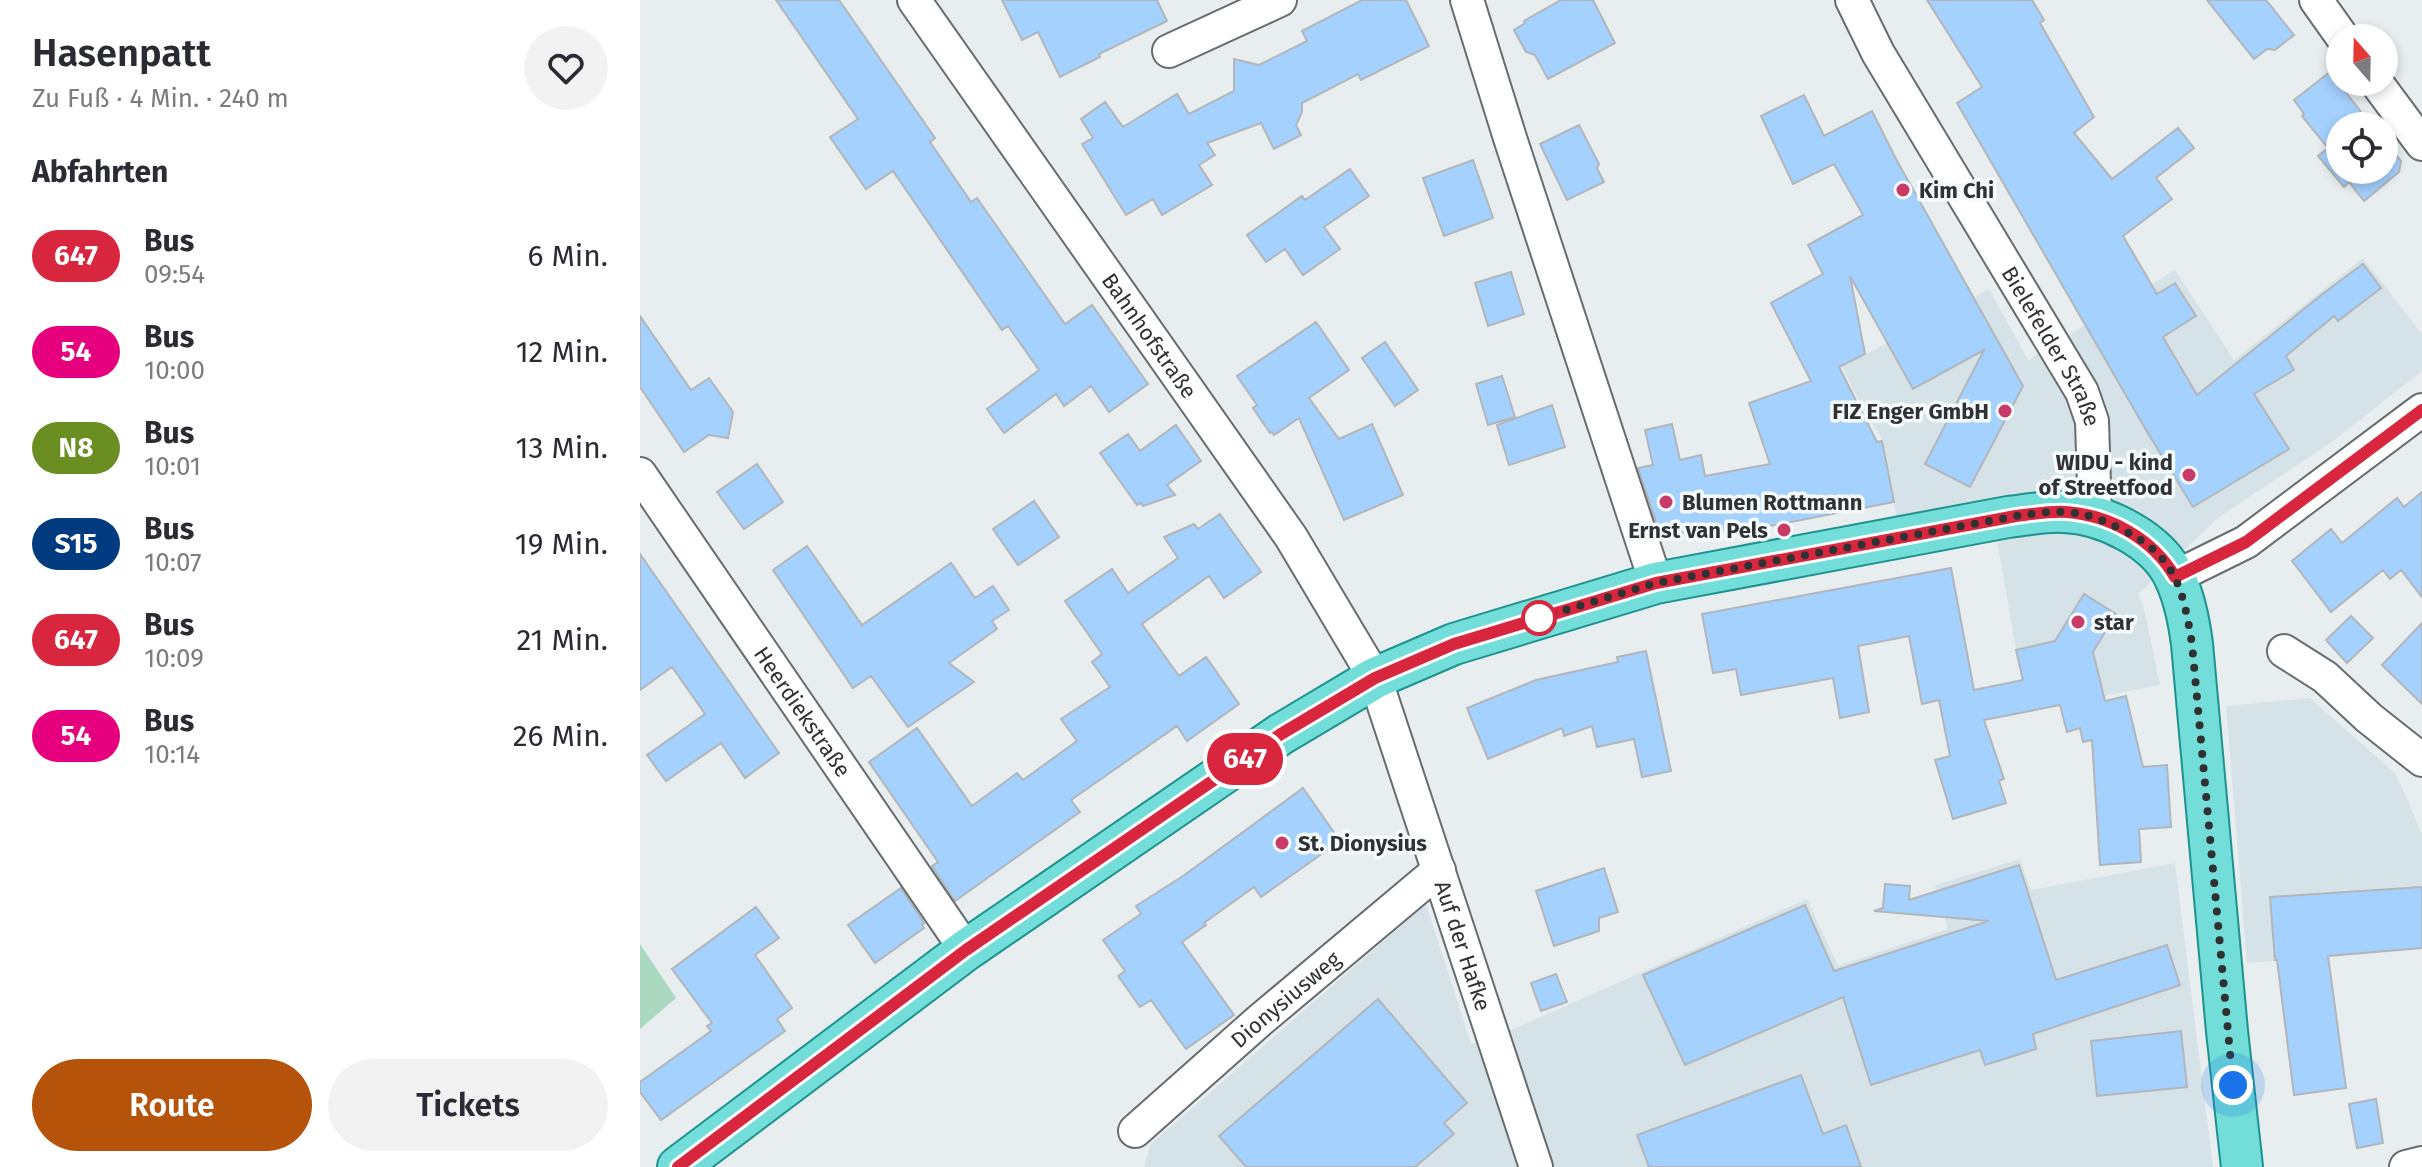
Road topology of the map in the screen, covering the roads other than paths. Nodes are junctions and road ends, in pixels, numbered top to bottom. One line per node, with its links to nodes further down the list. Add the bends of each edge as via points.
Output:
1 (914, 0): 16 (street, Bahnhofstraße, via 1291,537)
2 (1280, 0): 7 (street)
3 (1467, 0): 14 (street)
4 (1852, 0): 12 (street, Bielefelder Straße, via 1878,53 2082,392 2092,421)
5 (2316, 1): 6 (street)
6 (2333, 24)
7 (1169, 51)
8 (2386, 96): 9 (street)
9 (2422, 144)
10 (2422, 410): 13 (street, via 2246,542)
11 (640, 474): 19 (street, Heerdiekstraße)
12 (2095, 516): 13 (main road, via 2144,540); 14 (main road, via 2063,512 2008,517)
13 (2175, 577): 24 (main road, via 2192,644)
14 (1656, 583): 16 (main road, via 1454,644)
15 (2284, 651): 17 (street, via 2325,677)
16 (1375, 678): 18 (street, Auf der Hafke); 19 (main road, via 1281,734)
17 (2422, 760)
18 (1439, 870): 20 (street, Dionysiusweg); 23 (street, Auf der Hafke)
19 (966, 950): 22 (main road)
20 (1135, 1131)
21 (2422, 1163): 25 (street)
22 (678, 1167)
23 (1536, 1167)
24 (2242, 1167)
25 (2406, 1167)

